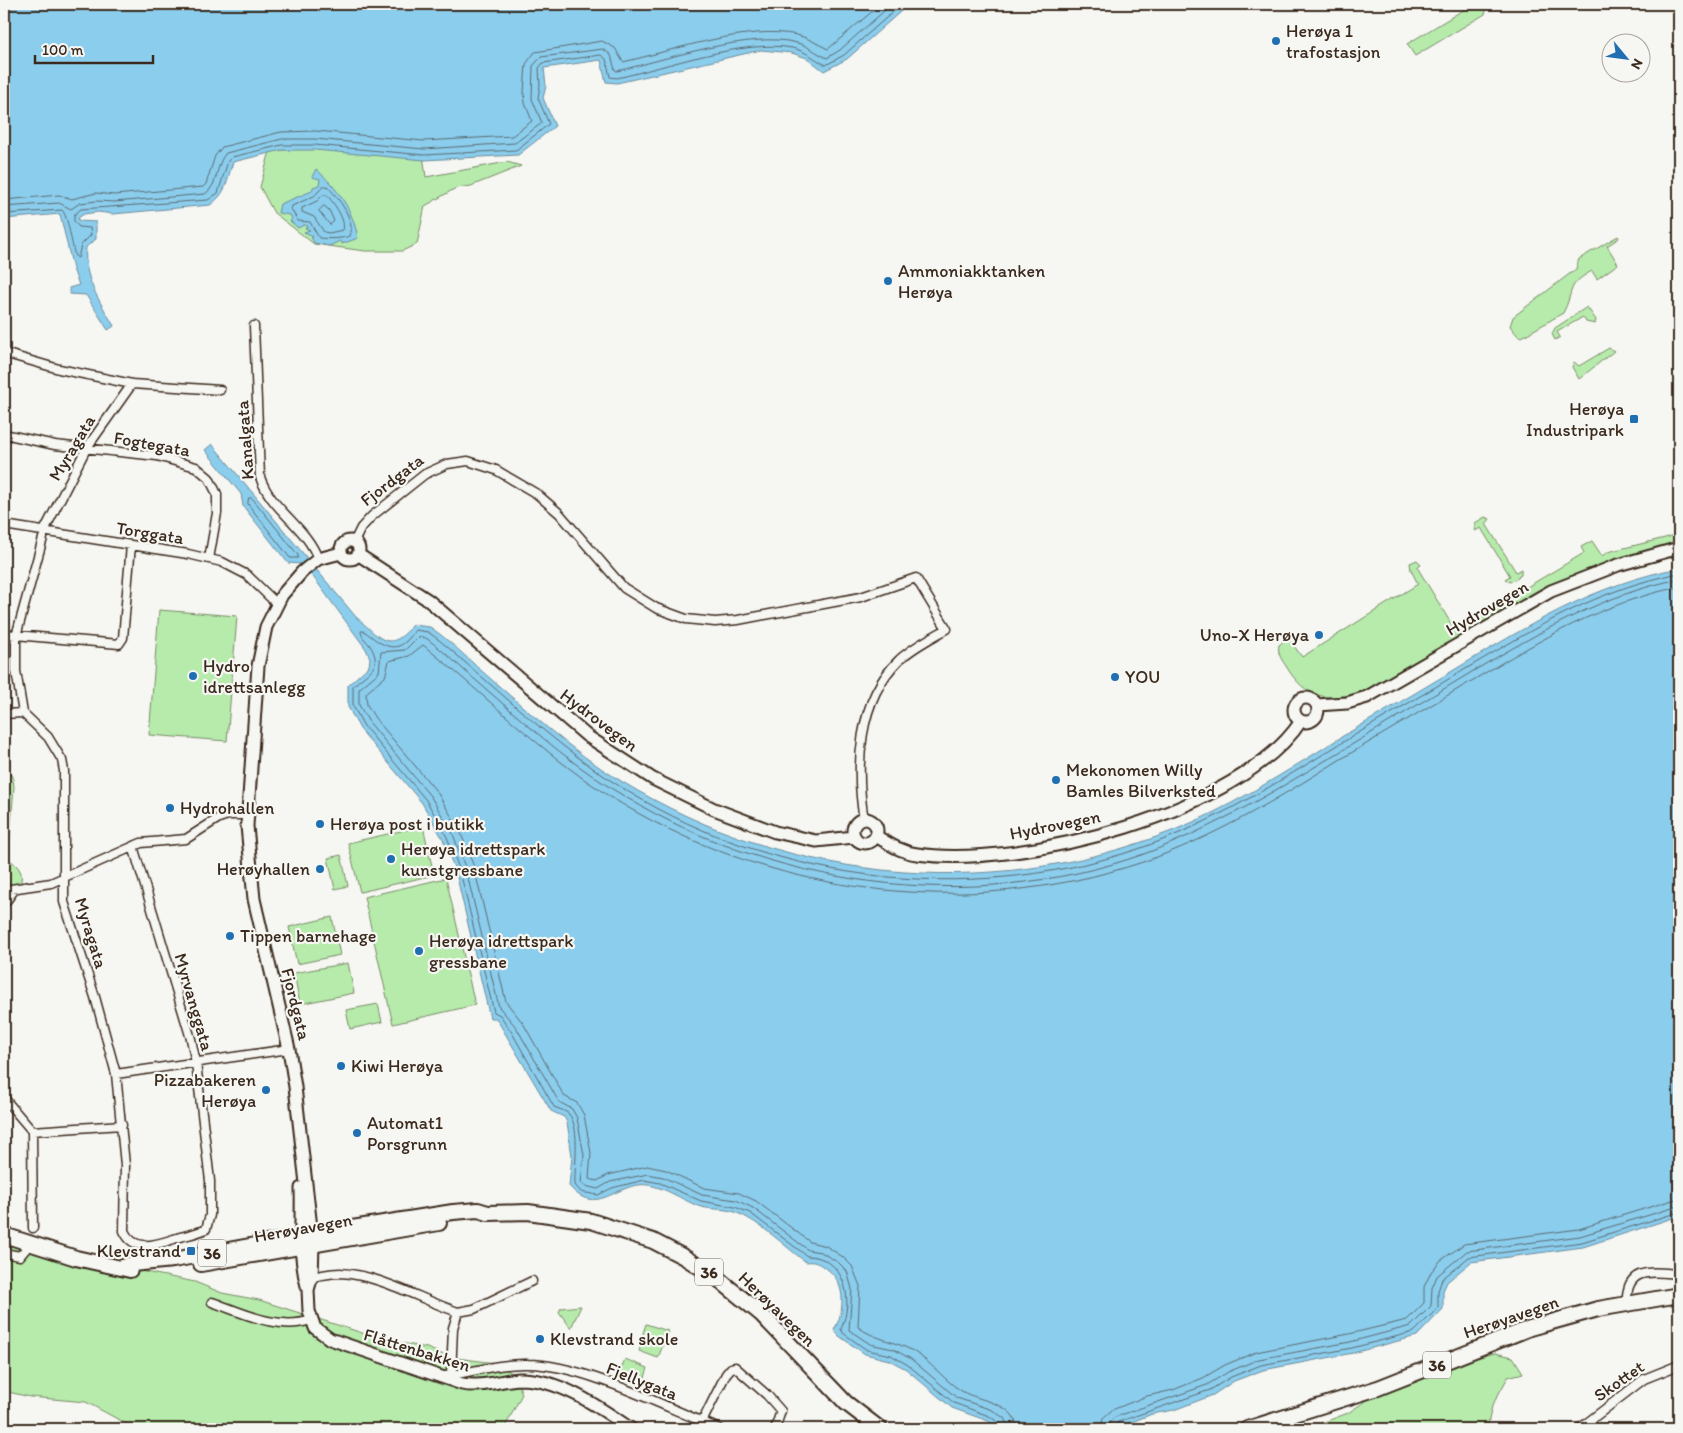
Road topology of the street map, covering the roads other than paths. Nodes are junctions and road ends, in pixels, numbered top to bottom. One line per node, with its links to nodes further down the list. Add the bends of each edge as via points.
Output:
1 (254, 326): 15 (street, Kanalgata, via 259,468 263,487 312,545)
2 (4, 353): 3 (street, via 59,369)
3 (132, 384): 4 (street); 6 (street, Myragata)
4 (220, 390)
5 (4, 434): 6 (street, Fogtegata)
6 (86, 449): 8 (street, Myragata); 14 (street, Fogtegata, via 157,456 203,472 214,486 218,503)
7 (4, 525): 8 (street, Torggata)
8 (44, 534): 10 (street, Torggata); 18 (street, Myragata)
9 (354, 542): 12 (street, via 344,544); 13 (street, via 360,548); 24 (street, Fjordgata, via 372,516 425,474 463,461 496,470 537,494 559,513 624,588 656,608 686,619 738,620 861,597 916,578 947,629 901,658 875,694 865,721 862,750)
10 (131, 545): 14 (street, Torggata); 18 (street, via 119,644)
11 (1679, 548): 19 (street, Hydrovegen, via 1618,564 1551,591 1368,697 1347,703)
12 (341, 553): 13 (street, via 349,560); 15 (street)
13 (359, 555): 26 (street, Hydrovegen, via 428,600 587,736 653,779 714,809 775,832 816,841)
14 (209, 558): 16 (street, Torggata, via 239,569)
15 (312, 564): 16 (street, Fjordgata, via 292,582)
16 (277, 604): 23 (street, Fjordgata, via 266,627 258,666)
17 (4, 634): 18 (street)
18 (16, 636): 20 (street, Myragata, via 16,670)
19 (1318, 705): 22 (street, via 1315,719); 22 (street, via 1306,698 1296,703 1294,711)
20 (23, 713): 21 (street); 28 (street, Myragata, via 48,737 62,760 66,790)
21 (4, 714)
22 (1301, 721): 25 (street, Hydrovegen, via 1278,751 1236,779 1176,808 1089,838 1038,849 952,857 911,853 897,849)
23 (248, 815): 27 (street, via 219,818 186,839); 32 (street, Fjordgata, via 254,899)
24 (864, 820): 25 (street, via 874,825); 26 (street, via 856,823)
25 (876, 836): 26 (street, via 863,843)
26 (854, 837)
27 (133, 846): 28 (street); 33 (street, Myrvanggata)
28 (63, 878): 30 (street); 34 (street, Myragata, via 64,902 96,997)
29 (4, 890): 30 (street)
30 (15, 890): 31 (street)
31 (4, 904)
32 (289, 1049): 33 (street); 41 (street, Fjordgata, via 300,1126 303,1171 300,1180)
33 (196, 1062): 34 (street); 39 (street, Myrvanggata, via 210,1181 210,1215)
34 (116, 1074): 36 (street, Myragata)
35 (4, 1098): 37 (street)
36 (122, 1125): 37 (street); 39 (street, Myragata, via 124,1231 128,1238 133,1243 153,1246)
37 (32, 1131): 38 (street)
38 (33, 1228)
39 (206, 1229)
40 (4, 1235): 42 (highway, Herøyavegen / 36)
41 (307, 1241): 42 (highway, Herøyavegen / 36, via 174,1269 132,1270 90,1262); 45 (street); 59 (highway, Herøyavegen / 36, via 442,1213 478,1210 488,1213 541,1213 598,1222 638,1235 684,1256 745,1300 840,1397)
42 (30, 1244): 43 (street, via 20,1256)
43 (4, 1253)
44 (1679, 1274): 49 (street, via 1640,1274 1627,1289)
45 (308, 1277): 50 (street, via 338,1273 358,1276); 51 (street)
46 (532, 1281): 50 (street, via 474,1309)
47 (1679, 1295): 49 (highway, Herøyavegen / 36)
48 (212, 1302): 51 (street, via 283,1324)
49 (1627, 1304): 60 (highway, Herøyavegen / 36, via 1530,1328 1378,1388)
50 (458, 1312): 53 (street, via 453,1328)
51 (311, 1320): 54 (street, Flåttenbakken, via 317,1331 330,1340)
52 (1679, 1365): 61 (street, Skottet, via 1644,1379)
53 (451, 1375): 54 (street, Fjellygata); 55 (street, Fjellygata, via 528,1364 551,1366 594,1378)
54 (439, 1377): 56 (street, Flåttenbakken, via 471,1386 521,1379 543,1382 588,1402)
55 (702, 1422): 57 (street, Fjellygata); 58 (street, via 726,1374 736,1367 781,1411)
56 (631, 1429)
57 (720, 1429)
58 (775, 1429)
59 (880, 1429)
60 (1247, 1429)
61 (1580, 1429)

